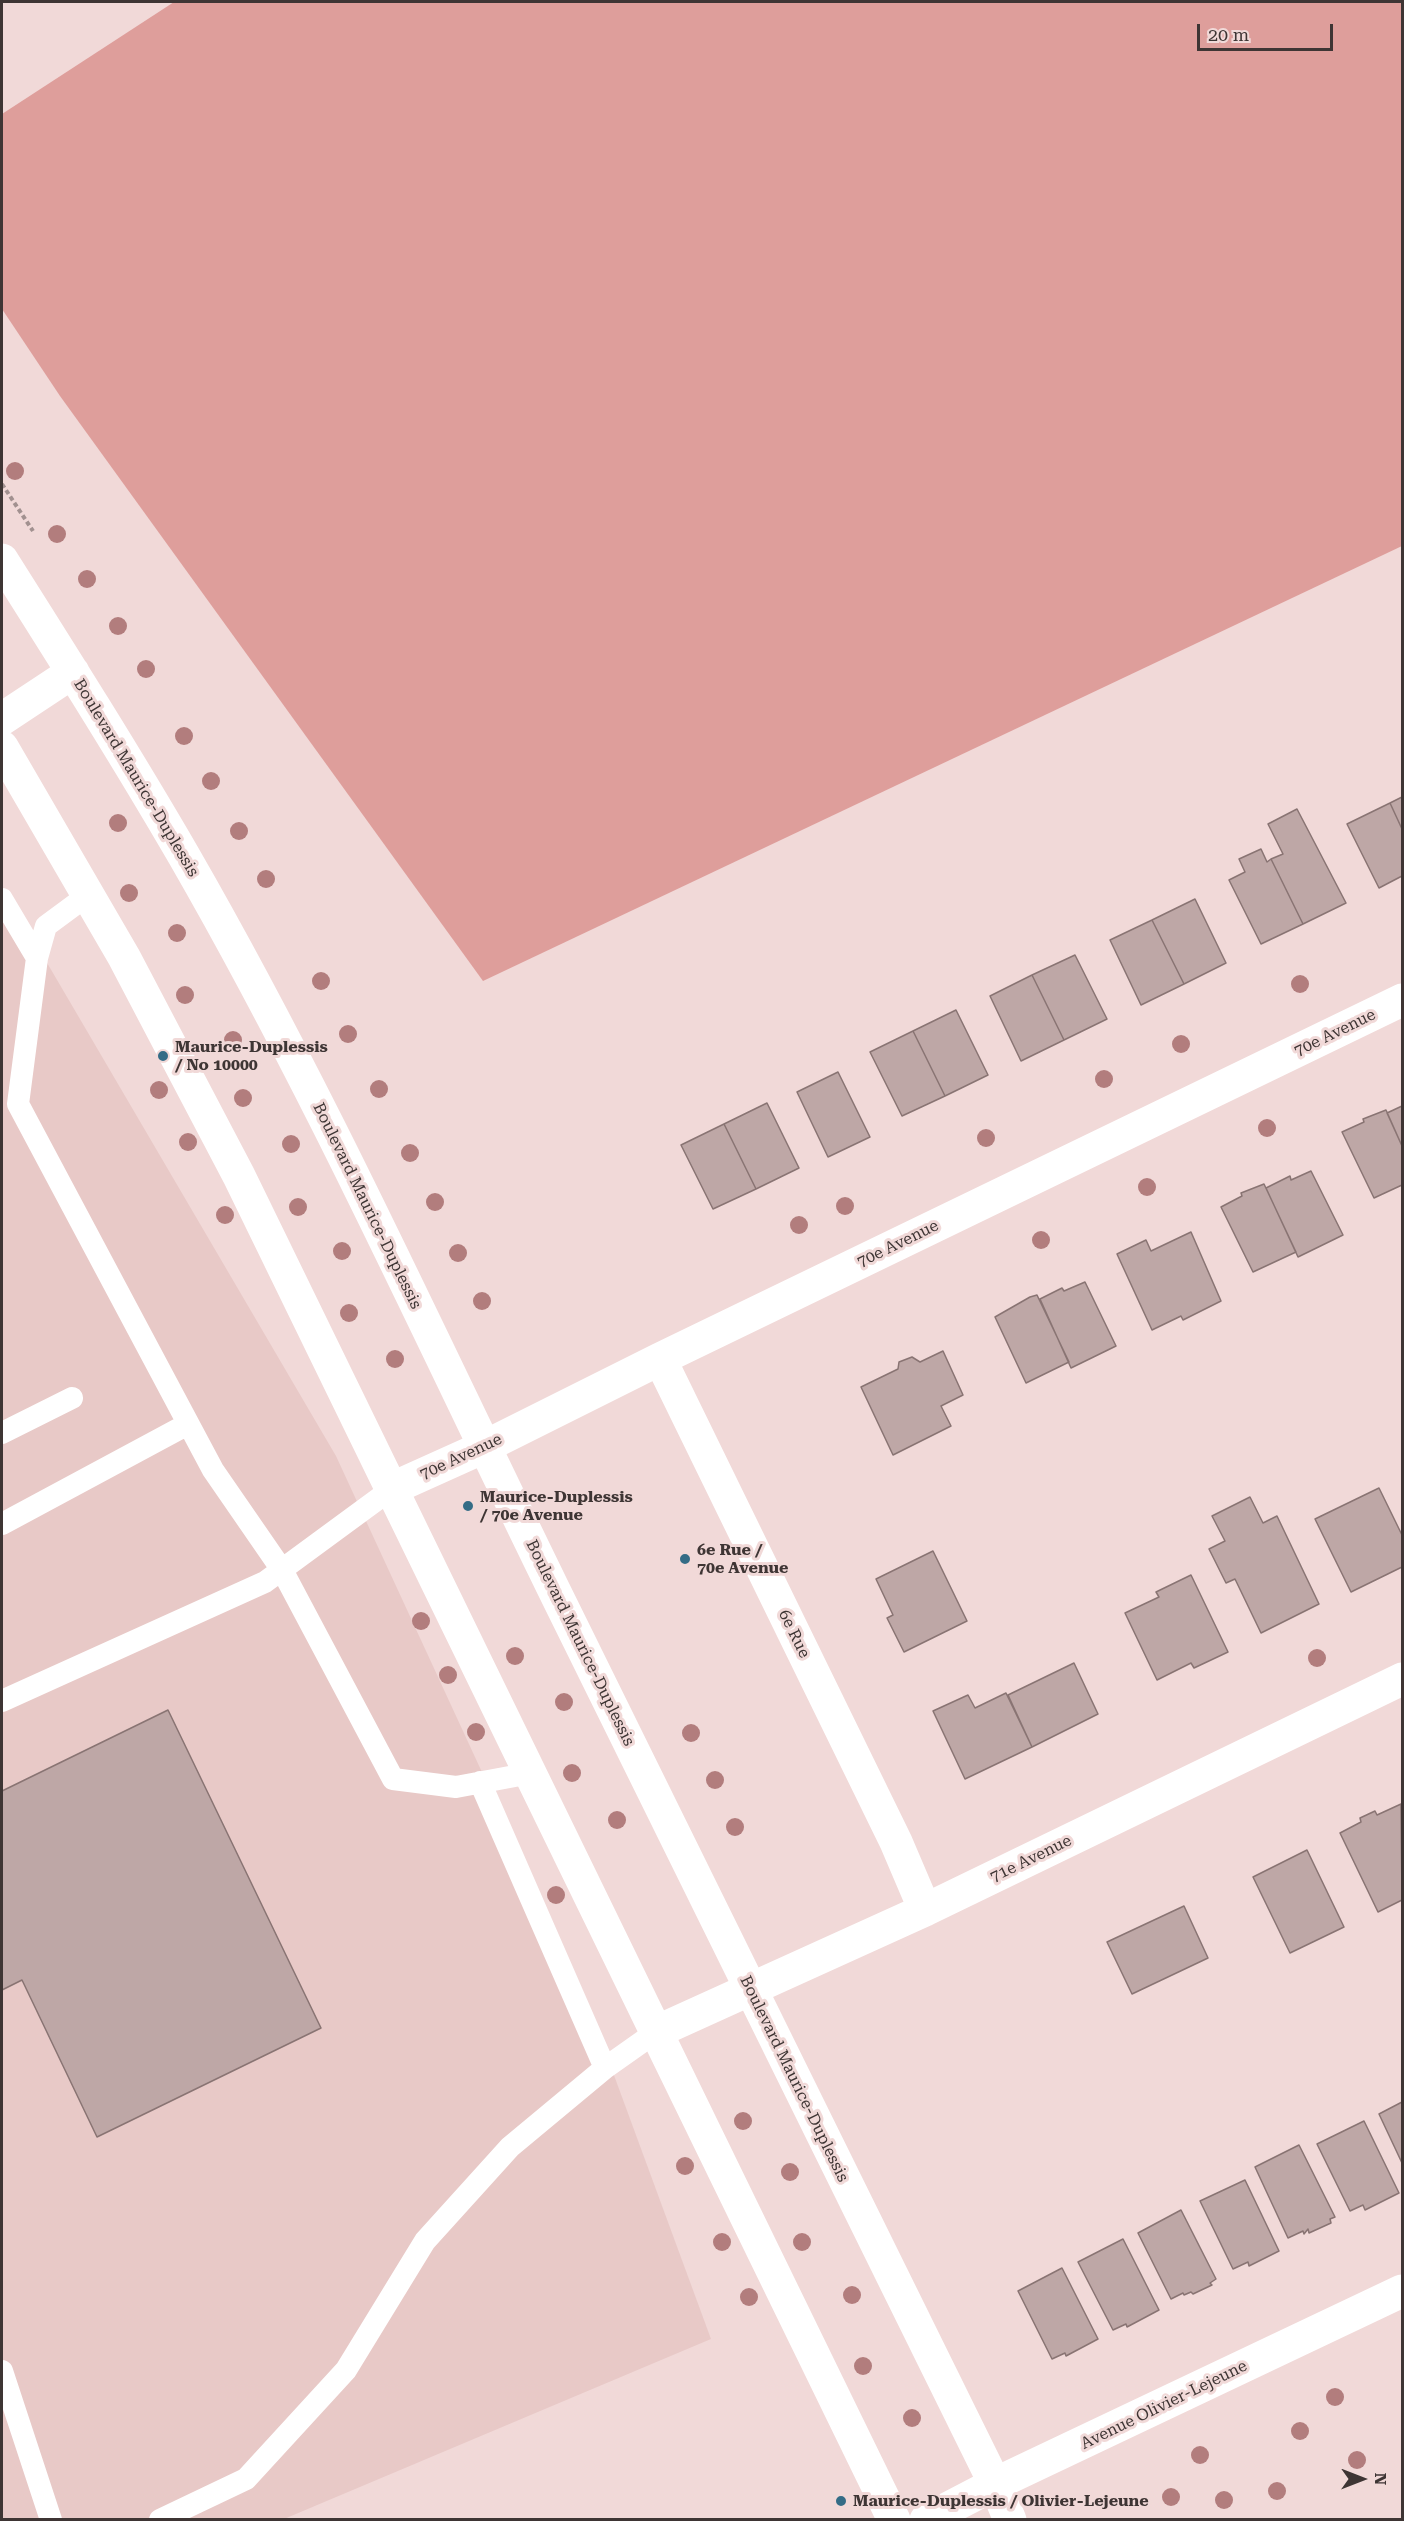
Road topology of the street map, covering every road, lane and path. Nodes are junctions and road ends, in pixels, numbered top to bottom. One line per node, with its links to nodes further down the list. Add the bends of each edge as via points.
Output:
1 (2, 560): 2 (street, Boulevard Maurice-Duplessis)
2 (73, 672): 3 (street); 13 (street, Boulevard Maurice-Duplessis, via 185,858 290,1051)
3 (2, 719)
4 (6, 767): 5 (street)
5 (88, 895): 7 (lane, via 46,926); 14 (street, via 240,1176)
6 (2, 899): 7 (lane)
7 (37, 958): 11 (lane, via 18,1104)
8 (1402, 1000): 9 (street, 70e Avenue)
9 (660, 1359): 13 (street, 70e Avenue); 21 (street, 6e Rue, via 896,1842)
10 (72, 1398): 12 (lane)
11 (188, 1424): 15 (lane); 16 (lane, via 213,1470)
12 (2, 1433)
13 (484, 1447): 14 (street, 70e Avenue); 22 (street, Boulevard Maurice-Duplessis)
14 (393, 1488): 16 (lane); 19 (street)
15 (2, 1524)
16 (282, 1570): 18 (lane, via 265,1582); 20 (lane, via 393,1779 456,1787)
17 (1402, 1679): 21 (street, 71e Avenue)
18 (2, 1701)
19 (531, 1773): 20 (lane); 23 (street)
20 (480, 1782): 24 (lane)
21 (925, 1910): 22 (street, 71e Avenue)
22 (749, 1989): 23 (street, 71e Avenue); 27 (street, Boulevard Maurice-Duplessis)
23 (656, 2032): 24 (lane); 30 (street)
24 (605, 2068): 29 (lane, via 510,2147 425,2241 346,2370 246,2479)
25 (1402, 2291): 27 (street, Avenue Olivier-Lejeune)
26 (2, 2371): 28 (lane)
27 (995, 2484): 31 (street, Avenue Olivier-Lejeune); 32 (street, Boulevard Maurice-Duplessis)
28 (51, 2520)
29 (160, 2520)
30 (894, 2520)
31 (926, 2520)
32 (1010, 2520)

